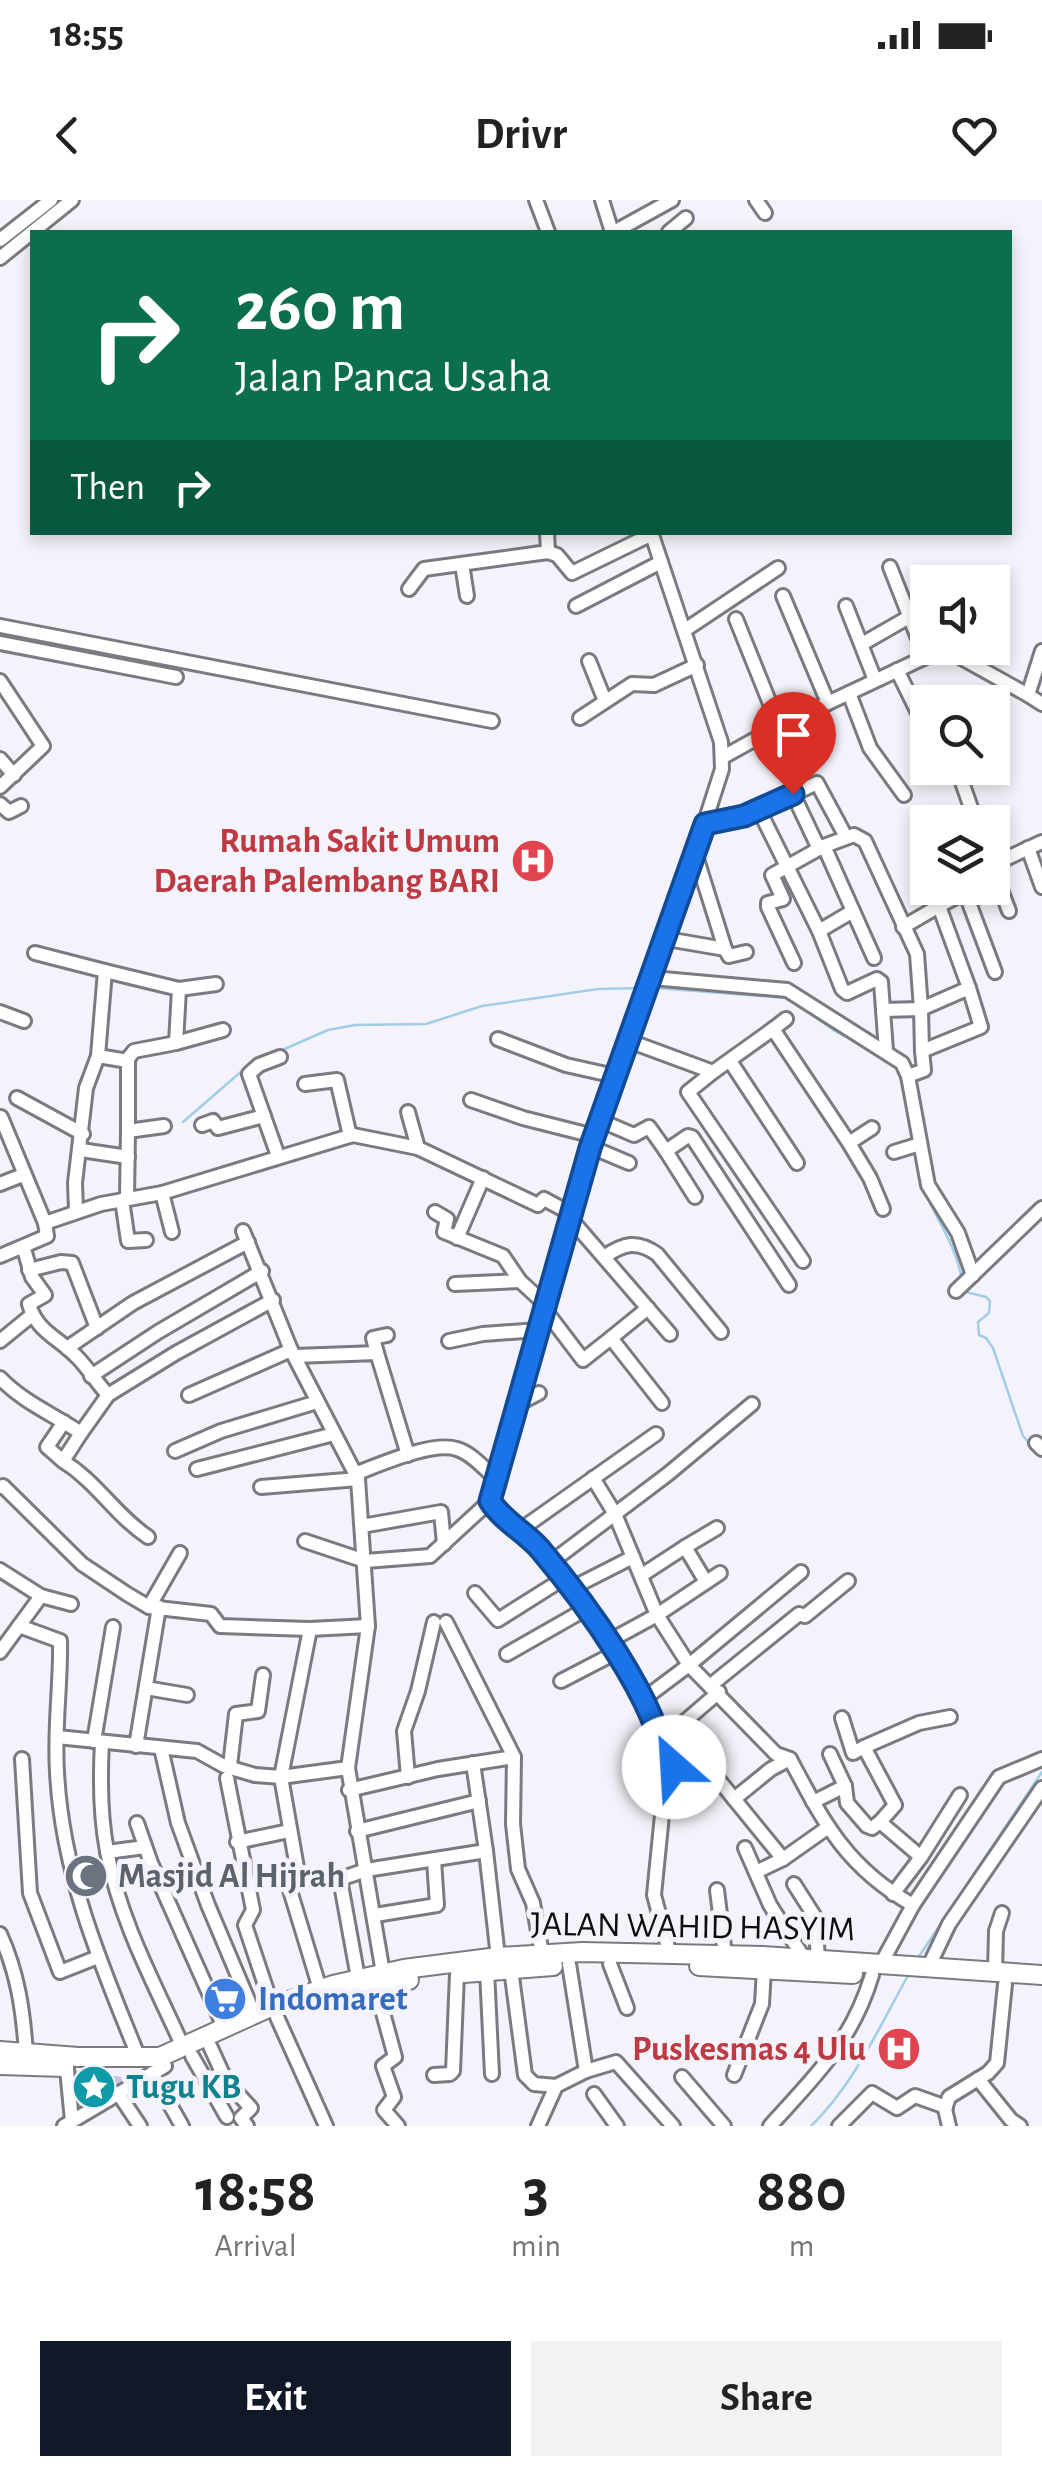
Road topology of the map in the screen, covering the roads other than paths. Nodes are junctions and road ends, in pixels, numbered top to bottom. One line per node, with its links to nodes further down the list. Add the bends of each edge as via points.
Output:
1 (52, 200): 15 (street)
2 (72, 200): 9 (street)
3 (536, 200): 10 (street)
4 (602, 200): 11 (street)
5 (672, 200): 12 (street)
6 (756, 200): 7 (street)
7 (766, 213)
8 (686, 218): 13 (street)
9 (35, 230)
10 (547, 230)
11 (613, 230)
12 (618, 230)
13 (671, 230)
14 (30, 234): 16 (street)
15 (0, 240)
16 (0, 258)
17 (547, 535): 20 (street)
18 (648, 535): 20 (street, via 572,573)
19 (653, 535): 21 (street)
20 (548, 552): 22 (street)
21 (661, 562): 28 (street); 33 (street)
22 (462, 564): 25 (street, via 422,570); 26 (street)
23 (890, 567): 30 (street)
24 (778, 568): 33 (street)
25 (410, 590)
26 (467, 596)
27 (783, 596): 49 (street)
28 (576, 606)
29 (846, 606): 35 (street)
30 (909, 617): 35 (street)
31 (736, 620): 53 (street)
32 (0, 628): 52 (street)
33 (685, 630): 38 (street)
34 (0, 643): 42 (street)
35 (862, 644): 43 (street)
36 (1042, 651): 46 (street)
37 (589, 661): 48 (street)
38 (697, 664): 48 (street, via 654,685 632,684); 54 (street)
39 (910, 664): 41 (street)
40 (976, 665): 46 (street)
41 (897, 670): 43 (street); 47 (street)
42 (176, 677)
43 (875, 680): 45 (street)
44 (0, 682): 56 (street, via 43,741)
45 (849, 692): 49 (street); 59 (street, via 870,748)
46 (1028, 694): 50 (street)
47 (910, 696)
48 (606, 701): 51 (street)
49 (828, 703): 53 (street)
50 (1042, 704)
51 (580, 718)
52 (492, 721)
53 (779, 726): 54 (street)
54 (723, 757): 63 (street)
55 (0, 759): 56 (street)
56 (14, 775): 57 (street)
57 (0, 787)
58 (793, 794): 62 (street); 64 (street, via 819,784); 66 (street)
59 (904, 795)
60 (0, 804): 61 (street, via 9,812)
61 (21, 806)
62 (760, 810): 63 (street); 70 (street)
63 (705, 824): 68 (street)
64 (846, 837): 66 (street); 77 (street, via 863,838)
65 (1042, 842): 67 (street)
66 (821, 848): 70 (street); 75 (street)
67 (1028, 848): 69 (street); 71 (street)
68 (696, 856): 79 (street); 80 (street)
69 (1010, 856)
70 (786, 866): 78 (street); 84 (street, via 772,876 782,900 768,905)
71 (1042, 887)
72 (974, 905): 86 (street)
73 (1007, 905): 76 (street)
74 (938, 906): 77 (street); 89 (street)
75 (853, 911): 78 (street); 83 (street)
76 (1009, 911)
77 (903, 928): 91 (street, via 917,954)
78 (819, 930): 92 (street, via 842,989 848,993 877,979)
79 (667, 939): 80 (street); 88 (street)
80 (726, 949): 81 (street, via 729,956)
81 (746, 952)
82 (34, 954): 85 (street)
83 (874, 958)
84 (794, 963)
85 (105, 972): 90 (street); 103 (street)
86 (995, 972)
87 (216, 984): 90 (street)
88 (650, 986): 99 (street); 101 (street, via 787,990)
89 (969, 988): 91 (street); 102 (street, via 981,1027)
90 (179, 989): 100 (street)
91 (921, 1009): 92 (street); 102 (street)
92 (883, 1010): 101 (street)
93 (0, 1012): 95 (street)
94 (786, 1019): 96 (street)
95 (24, 1021)
96 (773, 1029): 106 (street); 124 (street)
97 (223, 1030): 100 (street)
98 (498, 1039): 108 (street)
99 (629, 1041): 107 (street); 108 (street)
100 (176, 1043): 105 (street, via 134,1051)
101 (886, 1051): 109 (street)
102 (922, 1051): 109 (street, via 924,1070)
103 (98, 1056): 105 (street); 121 (street)
104 (280, 1057): 114 (street, via 249,1072)
105 (127, 1060): 120 (street)
106 (730, 1061): 107 (street); 131 (street)
107 (713, 1072): 150 (street, via 688,1092)
108 (616, 1076): 116 (street)
109 (908, 1076): 138 (street, via 910,1147 958,1234 964,1284)
110 (305, 1084): 122 (street, via 337,1080)
111 (17, 1098): 121 (street)
112 (471, 1100): 123 (street)
113 (408, 1112): 125 (street)
114 (264, 1116): 117 (street, via 218,1128 213,1121); 129 (street)
115 (1, 1117): 132 (street)
116 (600, 1120): 123 (street); 127 (street, via 634,1136 649,1127)
117 (202, 1125)
118 (164, 1126): 120 (street)
119 (872, 1128): 124 (street)
120 (128, 1131): 128 (street)
121 (83, 1134): 126 (street)
122 (350, 1136): 125 (street); 129 (street)
123 (592, 1142): 130 (street); 142 (street)
124 (848, 1143): 139 (street)
125 (418, 1148): 133 (street)
126 (81, 1150): 128 (street); 140 (street)
127 (666, 1152): 136 (street); 155 (street, via 692,1137)
128 (128, 1156): 137 (street)
129 (278, 1156): 135 (street)
130 (629, 1163)
131 (797, 1164)
132 (24, 1175): 134 (street); 143 (street)
133 (483, 1178): 142 (street); 145 (street)
134 (0, 1184)
135 (162, 1193): 137 (street); 144 (street)
136 (695, 1197)
137 (125, 1200): 140 (street); 146 (street, via 128,1241)
138 (1042, 1208)
139 (884, 1209)
140 (76, 1211): 143 (street)
141 (435, 1212): 145 (street, via 447,1219 443,1232)
142 (570, 1215): 149 (street); 157 (street)
143 (45, 1223): 147 (street, via 46,1238)
144 (172, 1232)
145 (457, 1238): 153 (street, via 498,1252)
146 (146, 1240)
147 (24, 1249): 148 (street); 151 (street)
148 (0, 1256)
149 (604, 1257): 158 (street); 162 (street, via 627,1245 657,1254)
150 (803, 1260)
151 (29, 1270): 159 (street, via 45,1295 28,1304); 160 (street, via 72,1263)
152 (262, 1271): 156 (street); 160 (street, via 246,1237); 171 (street)
153 (520, 1281): 154 (street); 157 (street)
154 (455, 1284)
155 (789, 1285)
156 (272, 1300): 169 (street); 174 (street)
157 (545, 1307): 161 (street); 165 (street, via 583,1360)
158 (648, 1308): 164 (street); 165 (street)
159 (32, 1316): 167 (street); 168 (street)
160 (97, 1328): 168 (street)
161 (538, 1330): 166 (street); 178 (street)
162 (721, 1332)
163 (387, 1334): 170 (street, via 373,1338)
164 (670, 1334)
165 (611, 1338): 177 (street)
166 (449, 1341)
167 (0, 1342)
168 (67, 1348): 171 (street)
169 (293, 1353): 170 (street); 175 (street); 176 (street)
170 (376, 1353): 185 (street)
171 (91, 1376): 174 (street)
172 (0, 1378): 180 (street, via 34,1408)
173 (538, 1393): 178 (street)
174 (108, 1395): 181 (street)
175 (189, 1395)
176 (317, 1402): 182 (street); 184 (street)
177 (662, 1403)
178 (518, 1404): 189 (street)
179 (752, 1404): 194 (street)
180 (64, 1422): 181 (street); 186 (street, via 46,1447)
181 (81, 1434): 186 (street)
182 (334, 1434): 187 (street); 188 (street)
183 (656, 1434): 190 (street)
184 (175, 1451)
185 (408, 1455): 188 (street); 189 (street, via 452,1447)
186 (63, 1461): 198 (street)
187 (197, 1469)
188 (358, 1476): 192 (street); 195 (street)
189 (495, 1478): 193 (street)
190 (593, 1478): 194 (street); 197 (street)
191 (1, 1485): 216 (street, via 82,1564)
192 (262, 1487)
193 (490, 1501): 197 (street); 200 (street)
194 (615, 1514): 203 (street); 205 (street)
195 (362, 1526): 200 (street, via 441,1512); 204 (street)
196 (716, 1528): 201 (street)
197 (520, 1530): 205 (street)
198 (148, 1537)
199 (305, 1541): 204 (street)
200 (444, 1544): 204 (street, via 430,1556)
201 (685, 1547): 209 (street); 211 (street)
202 (180, 1553): 216 (street)
203 (634, 1557): 209 (street); 212 (street)
204 (365, 1562): 220 (street)
205 (550, 1564): 212 (street)
206 (0, 1570): 214 (street)
207 (801, 1572): 226 (street)
208 (720, 1573): 211 (street)
209 (642, 1575): 218 (street)
210 (848, 1581): 230 (street, via 805,1616 799,1614)
211 (706, 1582): 218 (street)
212 (566, 1584): 213 (street, via 498,1620); 217 (street)
213 (475, 1592)
214 (41, 1596): 215 (street); 219 (street)
215 (71, 1604)
216 (154, 1607): 222 (street, via 211,1614 220,1626); 229 (street)
217 (586, 1609): 223 (street); 225 (street)
218 (657, 1615): 223 (street); 226 (street)
219 (18, 1626): 224 (street); 235 (street, via 60,1642)
220 (368, 1626): 222 (street); 246 (street)
221 (113, 1627): 236 (street)
222 (310, 1629): 249 (street)
223 (614, 1646): 228 (street); 232 (street)
224 (0, 1649)
225 (506, 1654)
226 (689, 1665): 230 (street); 232 (street)
227 (263, 1675): 248 (street, via 258,1711 236,1714)
228 (561, 1681)
229 (146, 1688): 231 (street); 238 (street)
230 (715, 1689): 237 (street); 242 (street, via 776,1754)
231 (187, 1695)
232 (641, 1701): 237 (street)
233 (842, 1718): 240 (street)
234 (950, 1718): 240 (street, via 919,1723)
235 (57, 1737): 236 (street); 283 (street, via 67,1858)
236 (98, 1741): 238 (street); 267 (street)
237 (660, 1742): 247 (street)
238 (136, 1746): 239 (street)
239 (161, 1748): 248 (street, via 202,1752); 300 (street, via 178,1822)
240 (858, 1750): 251 (street, via 832,1759); 258 (street, via 896,1805)
241 (514, 1757): 245 (street); 250 (street, via 440,1622 404,1732); 280 (street, via 518,1870 533,1902)
242 (790, 1758): 255 (street); 257 (street)
243 (1042, 1758): 276 (street, via 999,1777)
244 (22, 1759): 283 (street, via 32,1900 61,1973)
245 (473, 1763): 250 (street); 256 (street)
246 (348, 1768): 249 (street); 253 (street)
247 (666, 1768): 255 (street, via 708,1770); 281 (street, via 654,1895)
248 (228, 1772): 249 (street); 263 (street)
249 (281, 1777): 261 (street)
250 (408, 1777): 253 (street)
251 (845, 1786): 257 (street); 258 (street, via 847,1803 867,1826)
252 (1042, 1788): 290 (street, via 949,1924)
253 (350, 1790): 262 (street)
254 (960, 1795): 268 (street)
255 (734, 1799): 269 (street)
256 (479, 1801): 262 (street); 266 (street)
257 (813, 1802): 260 (street)
258 (880, 1822): 268 (street)
259 (137, 1823): 264 (street)
260 (827, 1828): 269 (street); 275 (street)
261 (290, 1831): 263 (street); 297 (street, via 299,1879 288,1887)
262 (357, 1831): 271 (street)
263 (237, 1842): 299 (street, via 253,1910 245,1925)
264 (144, 1847): 267 (street); 301 (street)
265 (745, 1848): 272 (street)
266 (486, 1851): 270 (street); 287 (street)
267 (107, 1852): 304 (street, via 144,1960)
268 (921, 1858): 275 (street)
269 (783, 1859): 272 (street)
270 (434, 1860): 271 (street); 278 (street, via 436,1905)
271 (366, 1870): 278 (street); 293 (street, via 338,1882)
272 (756, 1872): 284 (street, via 770,1905)
273 (794, 1884): 284 (street, via 815,1917)
274 (717, 1890): 282 (street)
275 (893, 1894): 276 (street)
276 (914, 1905): 289 (street)
277 (1002, 1913): 294 (street, via 996,1931)
278 (375, 1915): 295 (street)
279 (0, 1934): 305 (street, via 23,2003)
280 (542, 1954): 281 (highway, JALAN WAHID HASYIM); 287 (highway, JALAN WAHID HASYIM)
281 (670, 1955): 282 (highway, JALAN WAHID HASYIM)
282 (724, 1955): 284 (highway, JALAN WAHID HASYIM)
283 (98, 1957): 306 (street)
284 (811, 1959): 289 (highway, JALAN WAHID HASYIM)
285 (570, 1964): 286 (highway, JALAN WAHID HASYIM); 287 (highway, JALAN WAHID HASYIM); 310 (street)
286 (610, 1964): 288 (highway, JALAN WAHID HASYIM); 298 (street)
287 (499, 1966): 291 (highway, JALAN WAHID HASYIM); 295 (highway, JALAN WAHID HASYIM); 311 (street); 316 (street, via 525,2075 534,2084)
288 (764, 1969): 289 (highway, JALAN WAHID HASYIM); 312 (street, via 762,2004)
289 (887, 1970): 290 (highway, JALAN WAHID HASYIM); 331 (street, via 835,2052)
290 (926, 1971): 294 (highway, JALAN WAHID HASYIM)
291 (457, 1974): 295 (highway, JALAN WAHID HASYIM); 313 (street, via 452,2071)
292 (1042, 1975): 294 (highway, JALAN WAHID HASYIM)
293 (358, 1978): 295 (highway, JALAN WAHID HASYIM); 297 (highway, JALAN WAHID HASYIM)
294 (1000, 1978): 296 (highway, JALAN WAHID HASYIM); 315 (street, via 998,2059)
295 (379, 1980): 299 (highway, JALAN WAHID HASYIM); 326 (street, via 396,2057 383,2066 394,2096 384,2110)
296 (1042, 1986)
297 (320, 1990): 299 (highway, JALAN WAHID HASYIM)
298 (627, 2008)
299 (274, 2012): 300 (highway, JALAN WAHID HASYIM); 302 (highway, JALAN WAHID HASYIM); 325 (street)
300 (254, 2014): 301 (highway, JALAN WAHID HASYIM)
301 (224, 2027): 304 (highway, JALAN WAHID HASYIM)
302 (210, 2046): 304 (highway, JALAN WAHID HASYIM); 324 (street, via 226,2080 251,2108 241,2118)
303 (0, 2051): 305 (highway, JALAN WAHID HASYIM)
304 (188, 2051): 306 (highway, JALAN WAHID HASYIM); 309 (highway, JALAN WAHID HASYIM); 320 (street)
305 (26, 2053): 307 (highway, JALAN WAHID HASYIM)
306 (138, 2058): 307 (highway, JALAN WAHID HASYIM)
307 (66, 2062): 308 (highway, JALAN WAHID HASYIM); 309 (highway, JALAN WAHID HASYIM); 321 (street)
308 (0, 2065)
309 (158, 2070): 317 (street); 323 (street)
310 (586, 2071): 316 (street); 329 (street, via 619,2063)
311 (492, 2074)
312 (734, 2075)
313 (434, 2076)
314 (682, 2077): 330 (street)
315 (978, 2078): 319 (street, via 954,2092); 334 (street)
316 (556, 2086): 327 (street)
317 (118, 2092): 321 (street); 322 (street)
318 (594, 2094): 328 (street)
319 (946, 2107): 332 (street, via 914,2096 897,2108 872,2093); 333 (street)
320 (226, 2117)
321 (68, 2124)
322 (140, 2126)
323 (182, 2126)
324 (247, 2126)
325 (326, 2126)
326 (398, 2126)
327 (538, 2126)
328 (617, 2126)
329 (673, 2126)
330 (724, 2126)
331 (770, 2126)
332 (839, 2126)
333 (948, 2126)
334 (1020, 2126)

